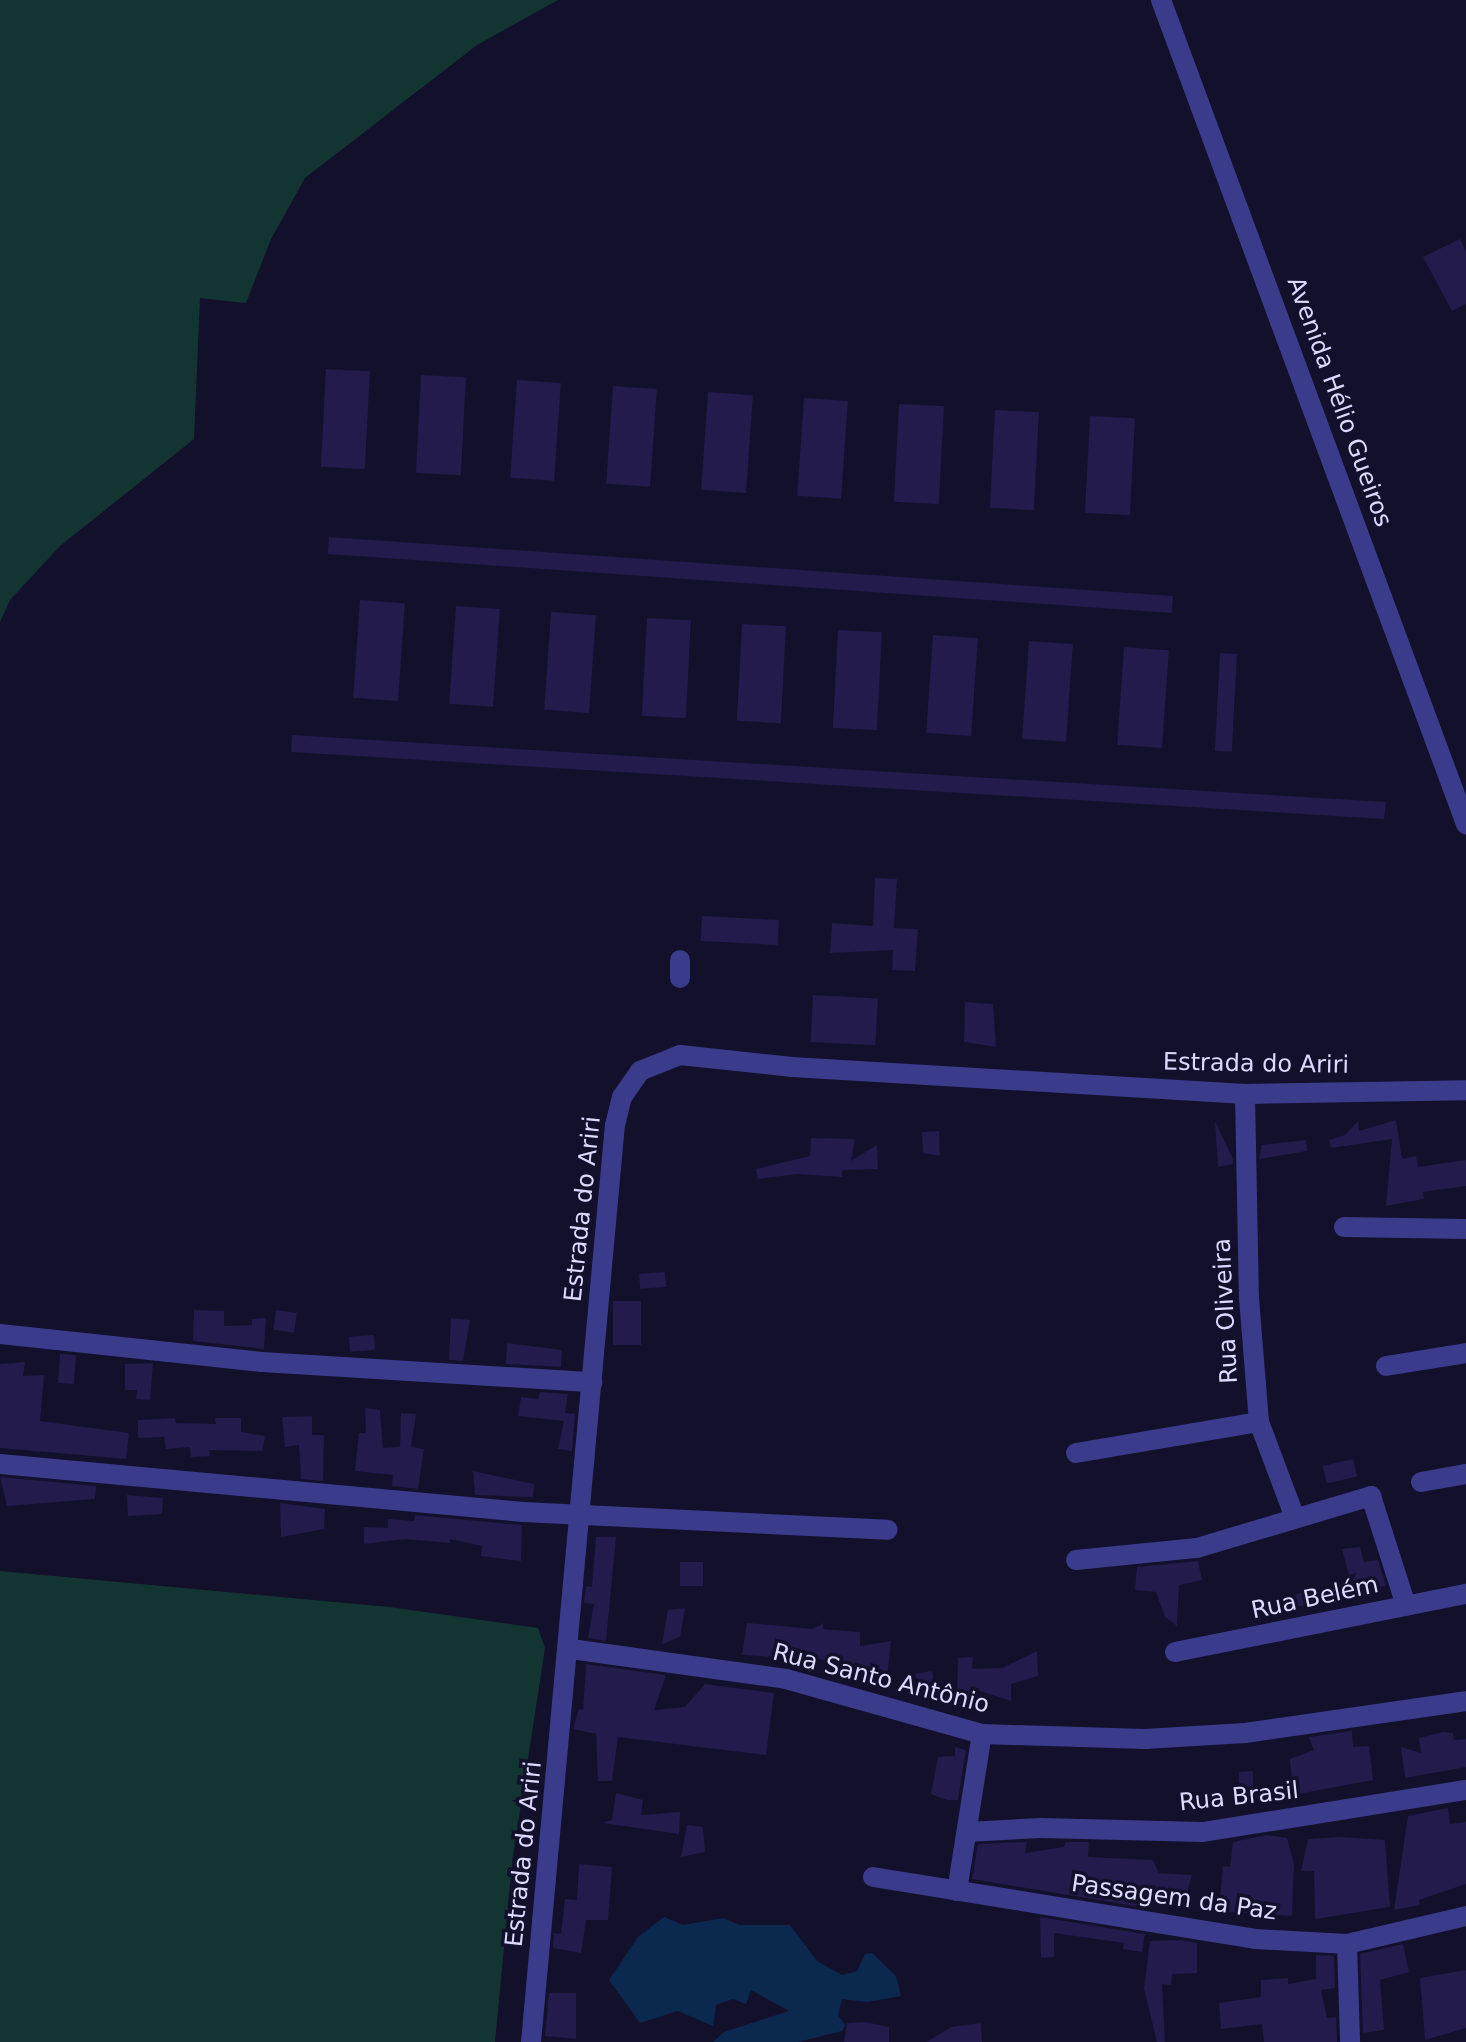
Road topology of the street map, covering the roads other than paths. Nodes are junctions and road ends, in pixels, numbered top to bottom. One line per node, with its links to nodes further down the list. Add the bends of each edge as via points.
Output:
1 (1161, 0): 2 (street, Avenida Hélio Gueiros)
2 (1466, 824)
3 (1466, 1090): 4 (street, Estrada do Ariri)
4 (1245, 1094): 10 (street, Estrada do Ariri, via 792,1067 692,1056 656,1061 630,1081 615,1125); 11 (street, Rua Oliveira, via 1249,1298)
5 (1344, 1227): 6 (street)
6 (1466, 1229)
7 (0, 1334): 10 (street, via 262,1362)
8 (1466, 1353): 9 (street)
9 (1386, 1366)
10 (592, 1382): 16 (street, Estrada do Ariri)
11 (1259, 1422): 12 (street); 17 (street, Rua Oliveira)
12 (1076, 1453)
13 (0, 1464): 16 (street)
14 (1466, 1474): 15 (street)
15 (1421, 1482)
16 (578, 1514): 18 (street); 22 (street, Estrada do Ariri)
17 (1295, 1518): 19 (street, via 1197,1548); 21 (street, via 1371,1496)
18 (888, 1530)
19 (1076, 1560)
20 (1466, 1594): 21 (street, Rua Belém)
21 (1406, 1606): 23 (street, Rua Belém)
22 (571, 1649): 25 (street, Rua Santo Antônio, via 786,1679); 32 (street, Estrada do Ariri)
23 (1175, 1652)
24 (1466, 1701): 25 (street, Rua Santo Antônio, via 1245,1733 1145,1739)
25 (982, 1734): 27 (street)
26 (1466, 1790): 27 (street, Rua Brasil, via 1203,1832)
27 (967, 1832): 29 (street)
28 (873, 1877): 29 (street, Passagem da Paz)
29 (957, 1891): 31 (street, Passagem da Paz, via 1255,1939)
30 (1466, 1916): 31 (street, Passagem da Paz)
31 (1347, 1944): 33 (street)
32 (531, 2042)
33 (1350, 2042)

